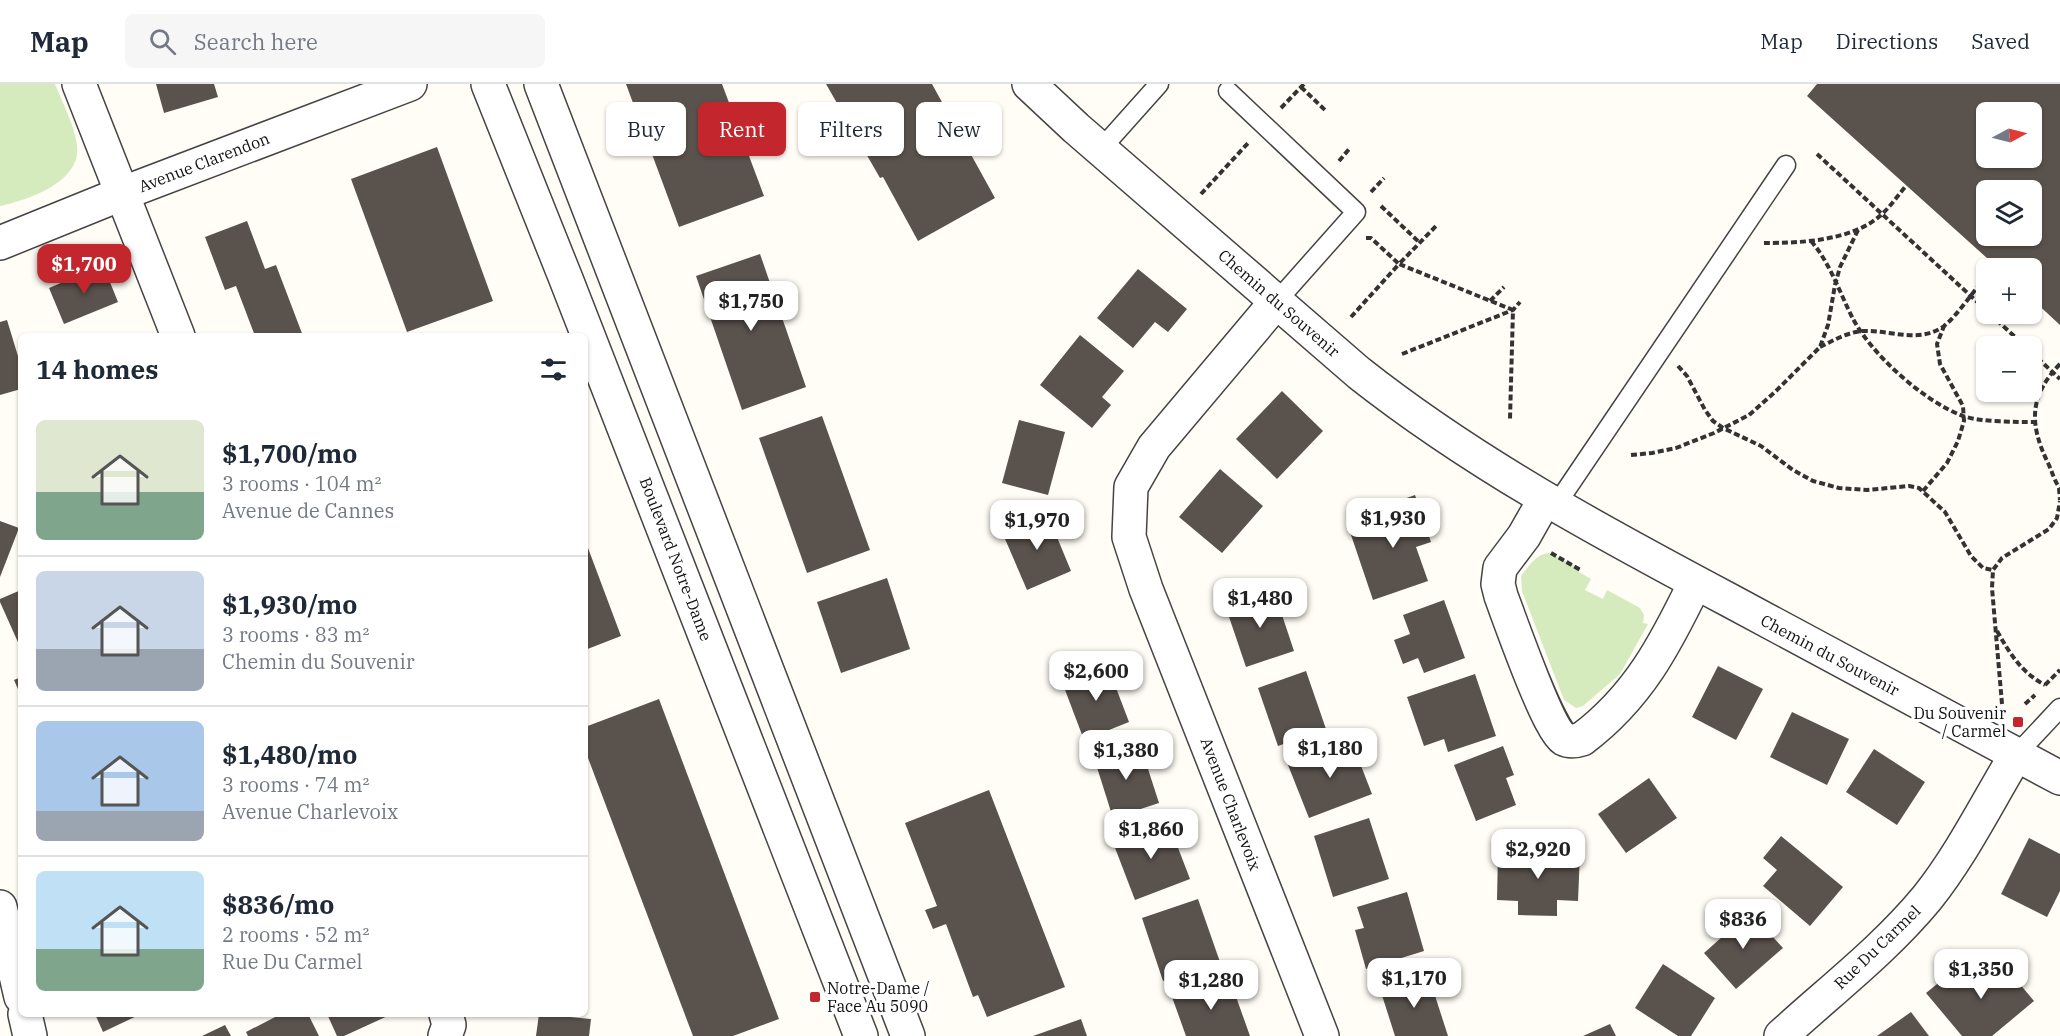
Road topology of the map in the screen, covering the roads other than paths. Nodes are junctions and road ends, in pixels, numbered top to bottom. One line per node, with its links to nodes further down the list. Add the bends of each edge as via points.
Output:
1 (79, 84): 10 (street)
2 (410, 84): 10 (street, Avenue Clarendon)
3 (488, 84): 14 (street, Boulevard Notre-Dame)
4 (541, 84): 28 (street)
5 (1029, 84): 8 (street, Chemin du Souvenir)
6 (1159, 84): 8 (lane)
7 (1228, 91): 12 (lane, via 1356,212)
8 (1101, 149): 12 (street, Chemin du Souvenir)
9 (1786, 165): 16 (lane)
10 (121, 194): 11 (street, Avenue Clarendon); 13 (street)
11 (0, 243)
12 (1276, 302): 16 (street, Chemin du Souvenir, via 1395,401); 29 (street, Avenue Charlevoix, via 1154,447 1131,487 1130,537 1150,600)
13 (177, 333)
14 (587, 333)
15 (588, 335): 27 (street, Boulevard Notre-Dame)
16 (1551, 502): 17 (street, Chemin du Souvenir); 17 (street, via 1500,568 1498,584 1547,714 1564,739 1582,739 1634,690 1677,621)
17 (1695, 583): 19 (street, Chemin du Souvenir)
18 (2060, 708): 19 (lane)
19 (2016, 755): 20 (street, Chemin du Souvenir); 30 (street, Rue Du Carmel, via 1968,838 1927,898 1894,934)
20 (2060, 778)
21 (0, 907): 22 (street)
22 (18, 984)
23 (26, 1017): 25 (street)
24 (447, 1017): 26 (street)
25 (30, 1036)
26 (445, 1036)
27 (861, 1036)
28 (908, 1036)
29 (1322, 1036)
30 (1781, 1036)

